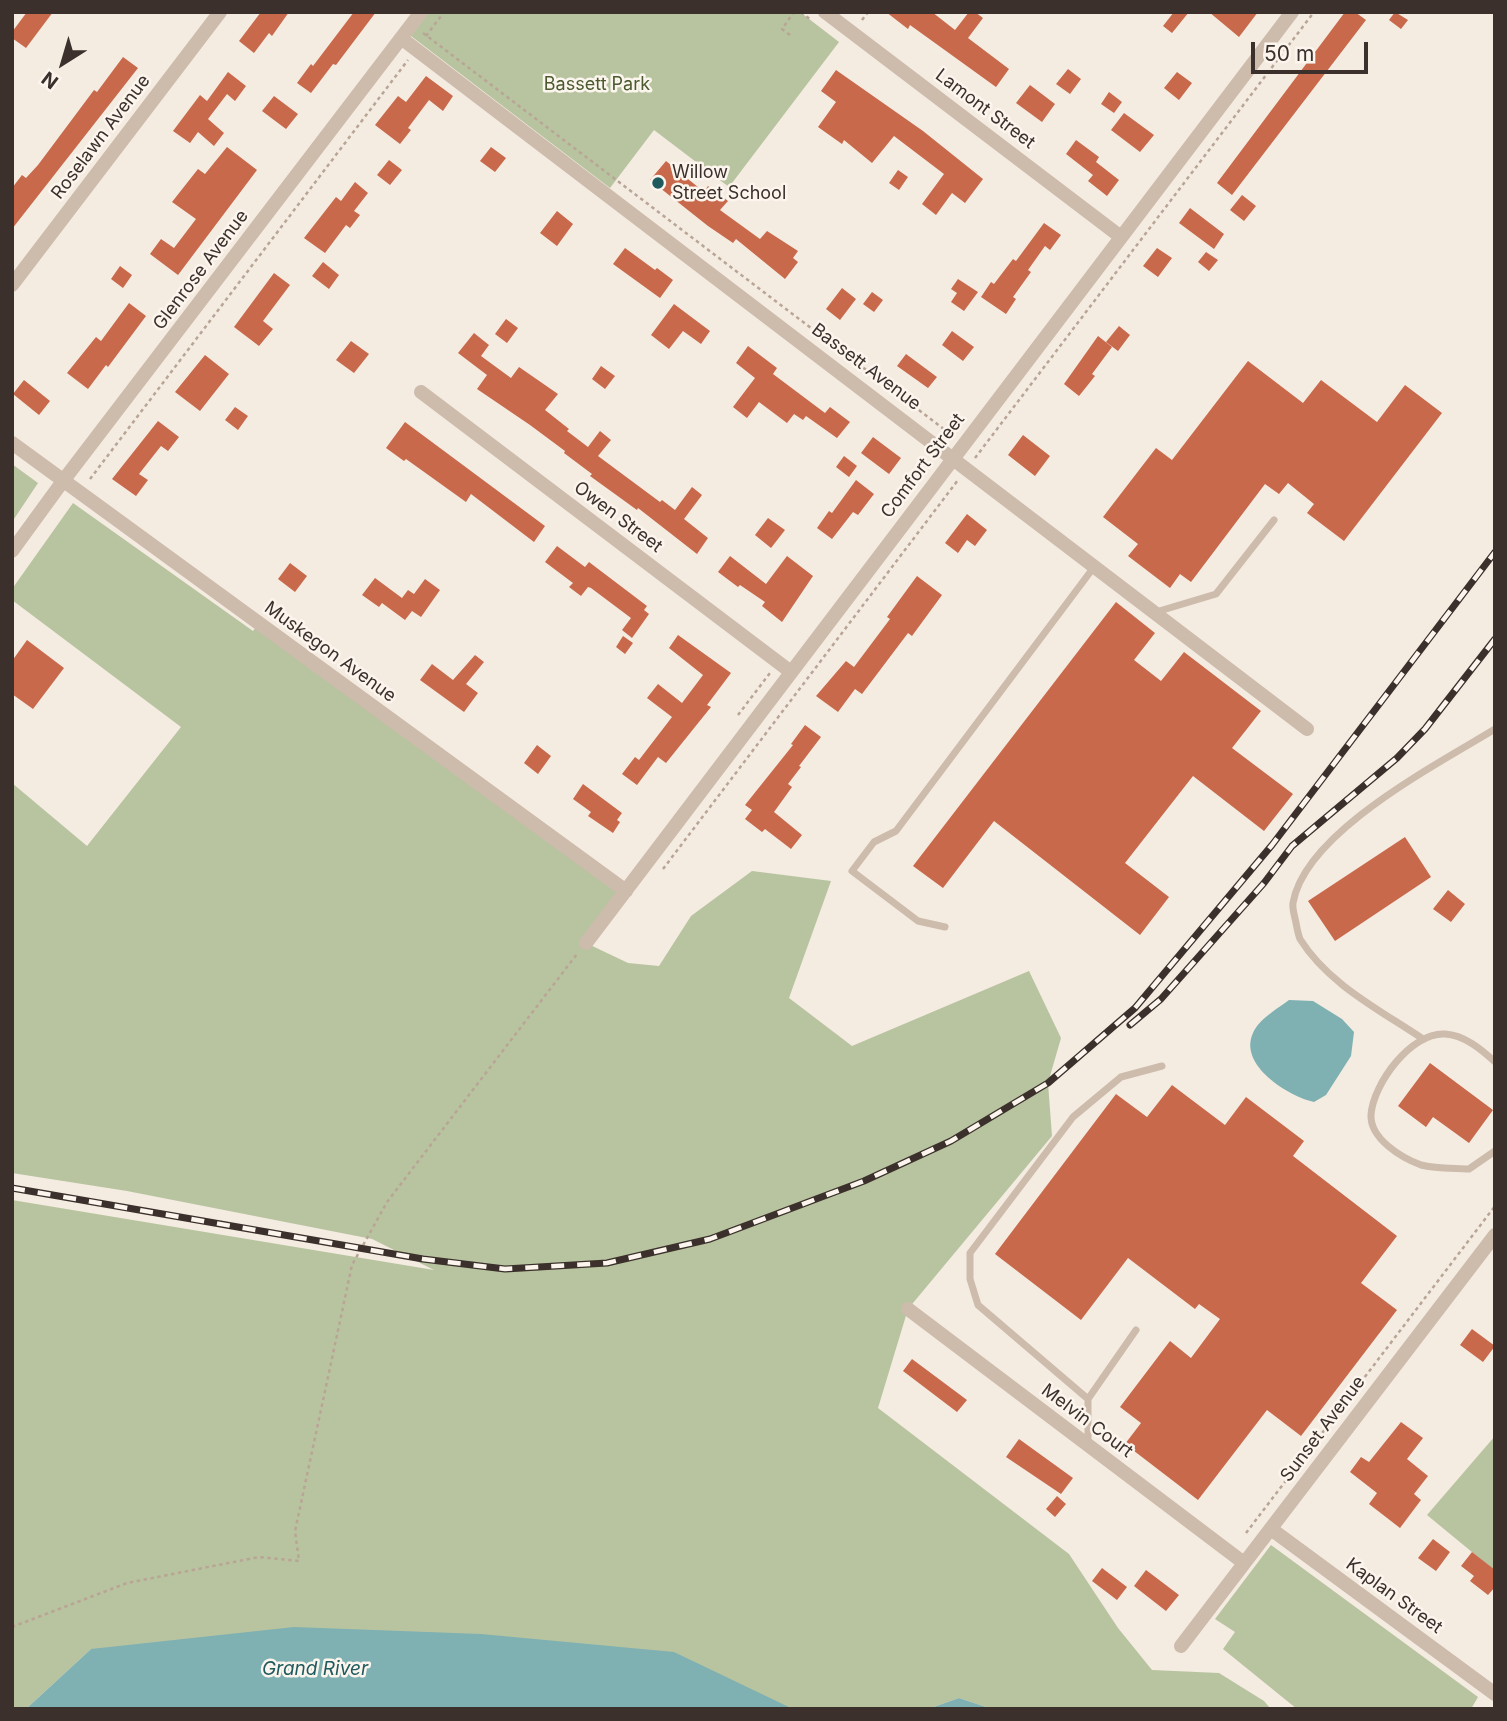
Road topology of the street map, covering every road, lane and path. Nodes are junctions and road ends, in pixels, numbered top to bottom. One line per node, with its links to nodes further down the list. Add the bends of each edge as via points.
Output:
1 (220, 12): 17 (street, Roselawn Avenue)
2 (421, 12): 11 (street, Glenrose Avenue)
3 (444, 12): 13 (path)
4 (794, 12): 12 (path, via 782,29)
5 (825, 12): 10 (street, Lamont Street)
6 (868, 12): 9 (path)
7 (1292, 12): 16 (street, Comfort Street)
8 (1314, 12): 21 (path)
9 (856, 16): 10 (street)
10 (841, 24): 16 (street, Lamont Street)
11 (412, 25): 13 (path); 14 (street, Glenrose Avenue)
12 (790, 35)
13 (426, 36): 15 (path); 20 (path)
14 (401, 38): 15 (street, Bassett Avenue); 25 (street, Glenrose Avenue)
15 (416, 50): 22 (street, Bassett Avenue); 24 (path)
16 (1121, 237): 20 (street, Comfort Street)
17 (12, 285)
18 (421, 392): 30 (street, Owen Street)
19 (12, 443): 25 (street, Muskegon Avenue)
20 (964, 444): 21 (path); 22 (street, Comfort Street)
21 (978, 455): 23 (path)
22 (954, 458): 23 (street, Bassett Avenue); 30 (street, Comfort Street)
23 (967, 468): 28 (street, Bassett Avenue); 33 (path)
24 (90, 479)
25 (63, 481): 27 (street, Glenrose Avenue); 34 (street, Muskegon Avenue)
26 (1274, 520): 29 (lane, via 1216,594)
27 (12, 551)
28 (1095, 566): 29 (street, Bassett Avenue); 35 (lane, via 896,831 874,842 852,871 918,921)
29 (1155, 612): 31 (street, Bassett Avenue)
30 (791, 672): 34 (street, Comfort Street)
31 (1307, 729)
32 (1495, 729): 37 (lane, via 1351,822 1318,855 1292,905 1299,937 1328,974)
33 (663, 869)
34 (626, 891): 36 (street, Comfort Street)
35 (945, 928)
36 (586, 943): 50 (path, via 387,1202 352,1265 295,1531 299,1561 259,1557 127,1583)
37 (1423, 1039): 38 (lane, via 1442,1033 1461,1037); 40 (lane, via 1398,1059 1379,1087 1371,1116 1376,1132 1392,1150 1422,1165 1469,1170)
38 (1495, 1062)
39 (1162, 1066): 45 (lane, via 1121,1077 1073,1117 970,1253 970,1279 978,1306)
40 (1495, 1151)
41 (1495, 1206): 48 (path)
42 (1495, 1235): 47 (street, Sunset Avenue)
43 (908, 1309): 46 (street, Melvin Court)
44 (1136, 1329): 45 (lane)
45 (1088, 1399): 46 (lane)
46 (1088, 1445): 49 (street, Melvin Court)
47 (1271, 1529): 49 (street, Sunset Avenue); 52 (street, Kaplan Street)
48 (1246, 1533)
49 (1244, 1563): 51 (street, Sunset Avenue)
50 (12, 1627)
51 (1181, 1646)
52 (1495, 1694)

